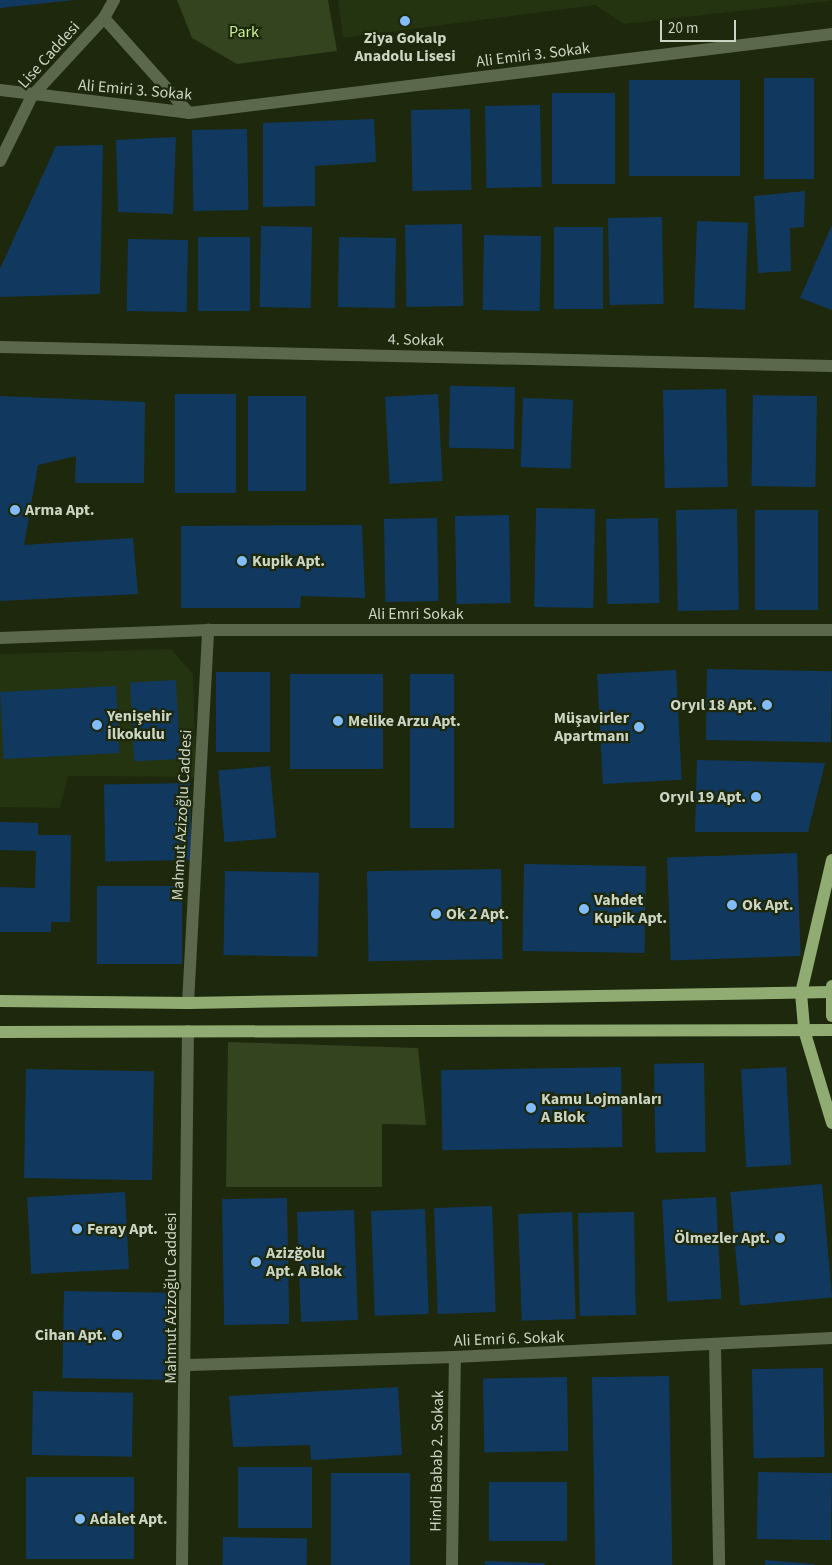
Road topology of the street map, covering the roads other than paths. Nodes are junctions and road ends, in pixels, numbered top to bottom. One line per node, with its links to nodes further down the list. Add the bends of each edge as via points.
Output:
1 (114, 0): 2 (street, Lise Caddesi)
2 (104, 18): 5 (street, Lise Caddesi); 6 (street)
3 (832, 34): 6 (street, Ali Emiri 3. Sokak)
4 (0, 90): 5 (street, Ali Emiri 3. Sokak)
5 (32, 96): 6 (street, Ali Emiri 3. Sokak); 7 (street, Lise Caddesi)
6 (189, 113)
7 (0, 161)
8 (0, 347): 9 (street, 4. Sokak)
9 (832, 366)
10 (208, 630): 11 (street, Ali Emri Sokak); 12 (street, Ali Emri Sokak); 17 (street, Mahmut Azizoğlu Caddesi)
11 (832, 630)
12 (0, 638)
13 (832, 860): 15 (main road)
14 (831, 990): 15 (main road); 18 (main road)
15 (801, 993): 17 (main road); 19 (main road)
16 (0, 1001): 17 (main road)
17 (188, 1003)
18 (832, 1016)
19 (804, 1030): 20 (main road); 21 (main road); 23 (main road)
20 (832, 1030)
21 (188, 1031): 22 (main road); 27 (street, Mahmut Azizoğlu Caddesi)
22 (0, 1032)
23 (832, 1123)
24 (832, 1338): 25 (street, Ali Emri 6. Sokak)
25 (714, 1347): 26 (street, Ali Emri 6. Sokak); 30 (street)
26 (455, 1358): 27 (street, Ali Emri 6. Sokak); 29 (street, Hindi Babab 2. Sokak)
27 (188, 1365): 28 (street, Mahmut Azizoğlu Caddesi)
28 (182, 1565)
29 (452, 1565)
30 (719, 1565)

